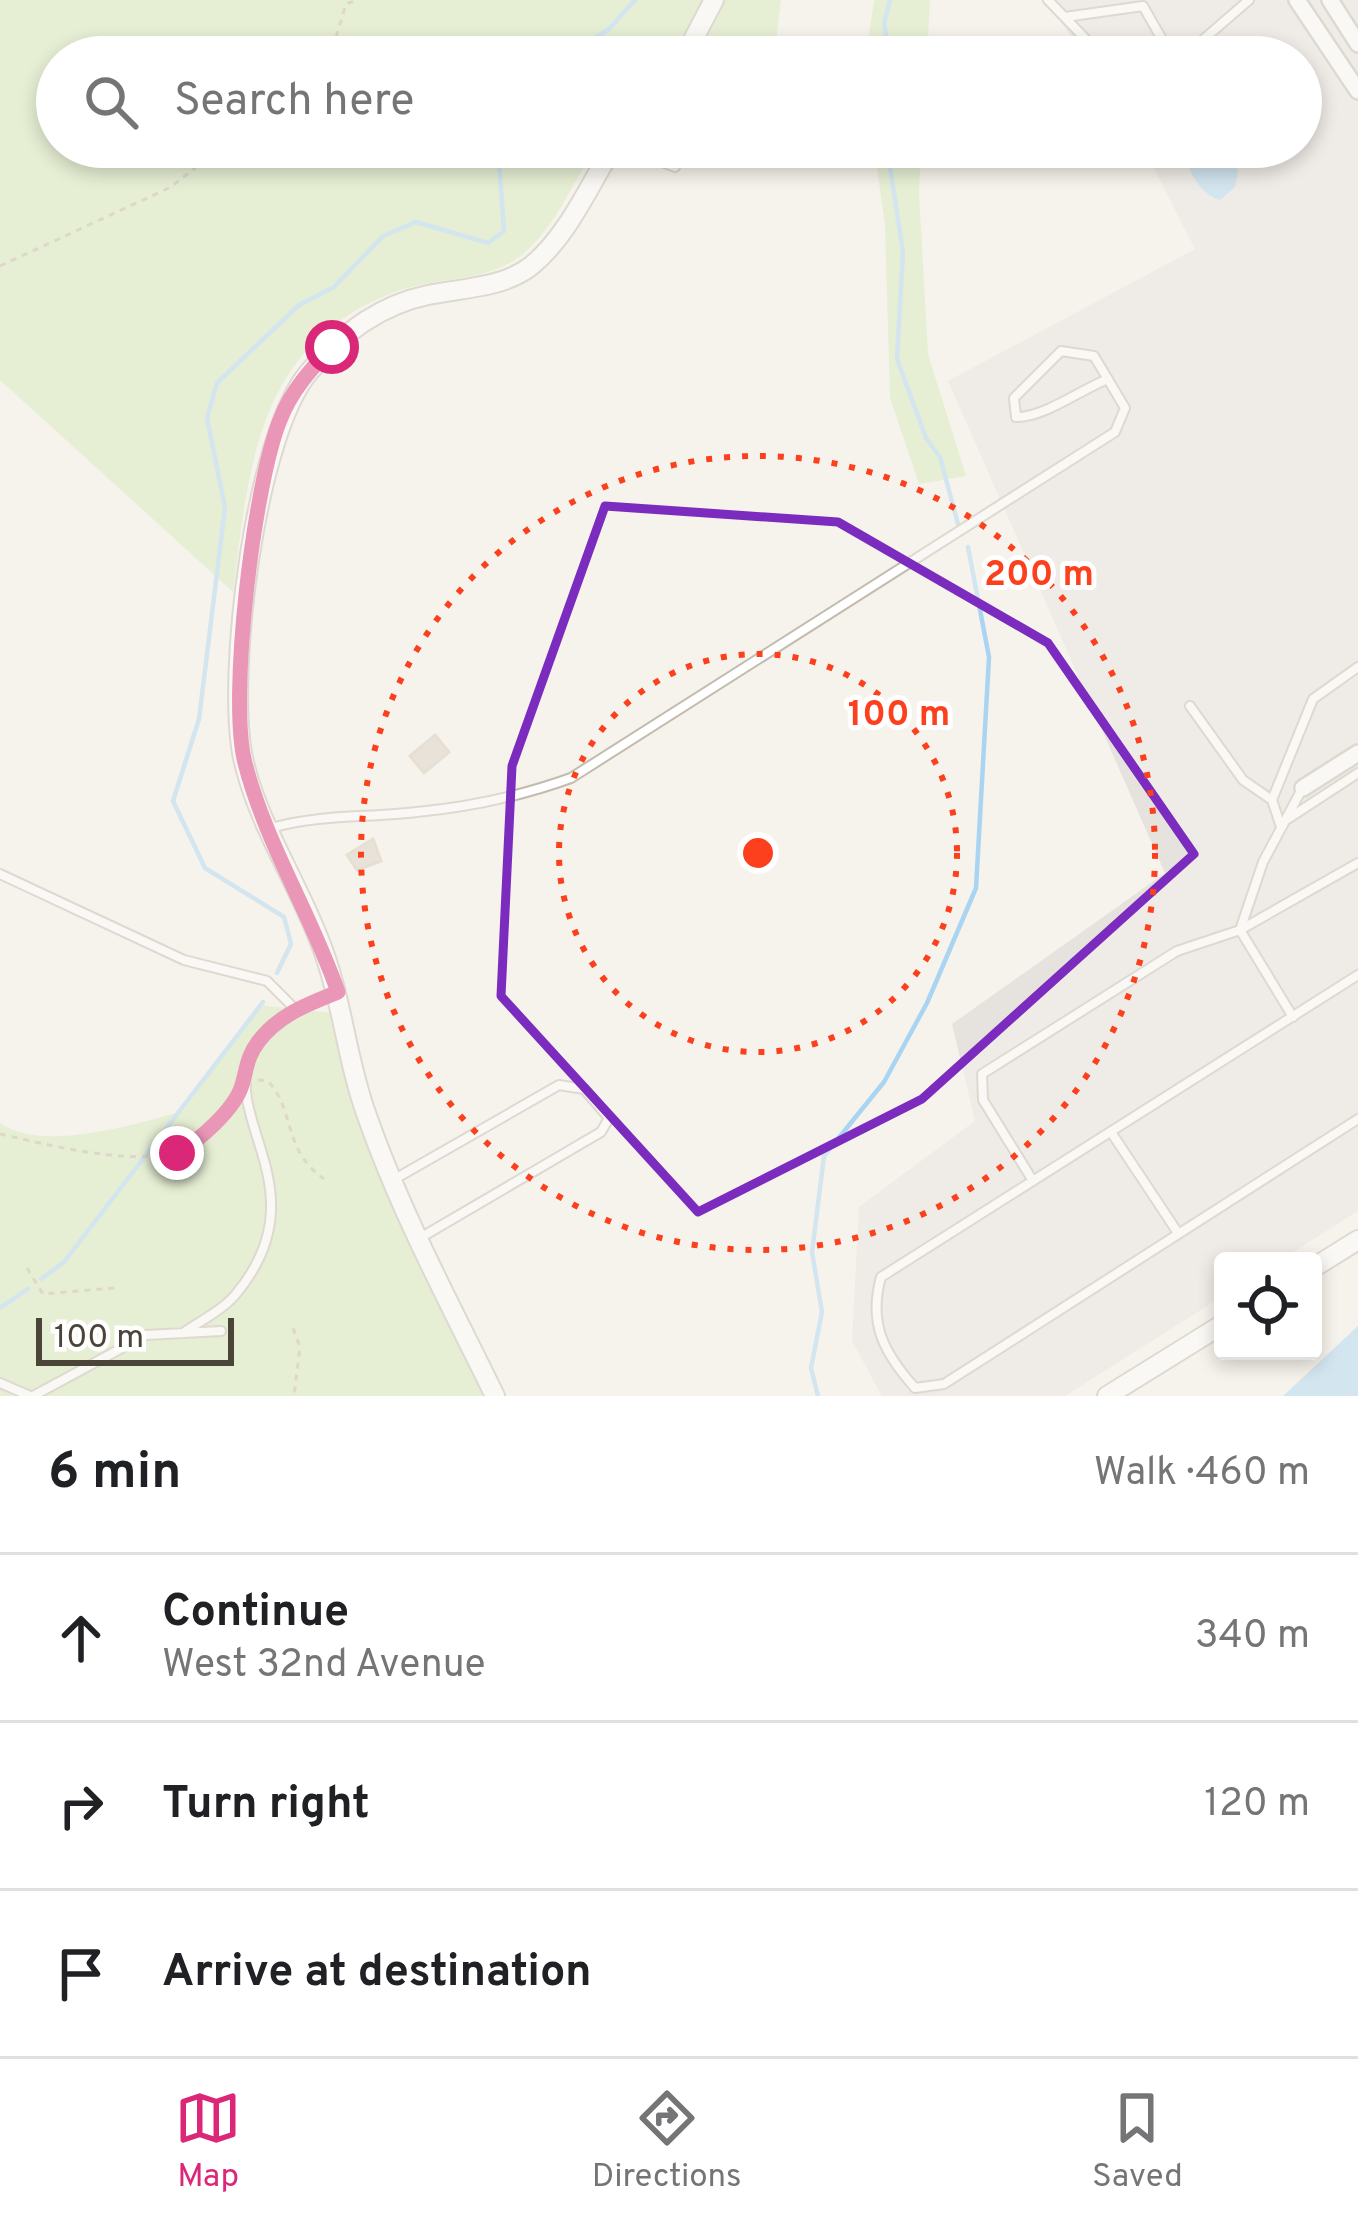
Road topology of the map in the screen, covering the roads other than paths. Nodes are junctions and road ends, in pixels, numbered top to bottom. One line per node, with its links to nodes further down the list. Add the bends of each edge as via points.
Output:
1 (714, 0): 8 (street)
2 (1048, 0): 7 (lane)
3 (1249, 0): 11 (lane)
4 (1297, 0): 12 (street)
5 (1330, 0): 14 (street)
6 (1108, 4): 7 (lane); 10 (lane, via 1143,7)
7 (1065, 17): 9 (lane)
8 (695, 36)
9 (1083, 36)
10 (1160, 36)
11 (1208, 36)
12 (1321, 36)
13 (1322, 37): 15 (street)
14 (1358, 44)
15 (1358, 91)
16 (600, 168): 25 (street, via 528,268 388,307 332,347 292,394 262,488 239,673 243,758)
17 (1108, 379): 17 (lane, via 1034,418 1016,417 1014,398 1061,351 1094,356); 25 (lane, via 1125,408 1115,432 571,778 481,802 320,814)
18 (1358, 668): 23 (lane, via 1313,699)
19 (1190, 706): 23 (lane, via 1243,780)
20 (1358, 753): 22 (street)
21 (1358, 773): 24 (lane)
22 (1303, 788): 24 (lane)
23 (1272, 800): 24 (lane)
24 (1280, 824): 28 (lane)
25 (268, 829): 30 (street)
26 (1358, 863): 28 (lane)
27 (0, 874): 31 (lane, via 184,960 267,981)
28 (1240, 930): 32 (lane); 36 (lane, via 1177,951 982,1074 983,1100)
29 (1358, 975): 32 (lane)
30 (338, 992): 31 (lane); 35 (street, via 364,1110)
31 (295, 1009): 43 (lane, via 261,1037 245,1062 241,1090 275,1197 264,1252 234,1298)
32 (1293, 1017): 34 (lane)
33 (1358, 1119): 37 (lane)
34 (1111, 1132): 36 (lane); 37 (lane)
35 (393, 1180): 38 (street); 38 (lane, via 559,1085 584,1089 609,1118 601,1132)
36 (1033, 1181): 37 (lane, via 881,1276 874,1302 883,1353 915,1388 944,1384)
37 (1178, 1233)
38 (418, 1239): 46 (street)
39 (1358, 1240): 40 (street)
40 (1322, 1262)
41 (1214, 1330): 47 (street)
42 (221, 1331): 43 (lane)
43 (183, 1333): 45 (lane, via 146,1335)
44 (0, 1383): 45 (lane)
45 (32, 1396)
46 (495, 1396)
47 (1106, 1396)

